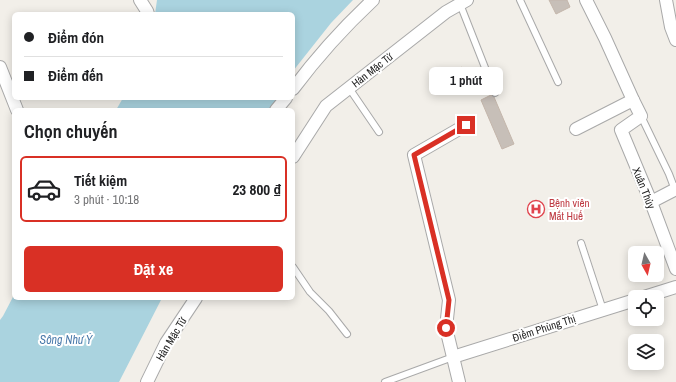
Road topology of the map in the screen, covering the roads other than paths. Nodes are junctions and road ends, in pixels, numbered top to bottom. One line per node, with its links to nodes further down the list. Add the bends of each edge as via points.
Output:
1 (140, 0): 7 (street)
2 (373, 0): 11 (street)
3 (520, 0): 10 (lane)
4 (586, 0): 16 (street)
5 (667, 0): 8 (street, via 671,27)
6 (464, 2): 12 (street, Hàn Mặc Tử, via 446,12); 13 (lane)
7 (147, 12)
8 (676, 40)
9 (0, 67): 14 (street)
10 (558, 82)
11 (295, 86)
12 (348, 88): 21 (lane); 22 (street, Hàn Mặc Tử, via 326,106)
13 (494, 92)
14 (12, 97)
15 (284, 100): 17 (street)
16 (633, 100): 18 (street); 20 (street)
17 (278, 108)
18 (642, 116): 23 (lane); 24 (street, Xuân Thủy, via 621,130)
19 (466, 125): 34 (street, via 414,155 449,300 446,328)
20 (576, 129)
21 (379, 132)
22 (295, 154)
23 (675, 190): 24 (street)
24 (650, 202): 26 (street, Xuân Thủy)
25 (581, 243): 32 (lane)
26 (676, 269)
27 (295, 270): 33 (lane, via 310,292 330,311)
28 (676, 287): 29 (street)
29 (664, 291)
30 (195, 300): 35 (street, Hàn Mặc Tử, via 166,343)
31 (628, 302): 32 (street, Điềm Phùng Thị)
32 (603, 310): 34 (street, Điềm Phùng Thị)
33 (348, 334)
34 (453, 357): 36 (lane); 37 (street)
35 (147, 382)
36 (385, 382)
37 (459, 382)

